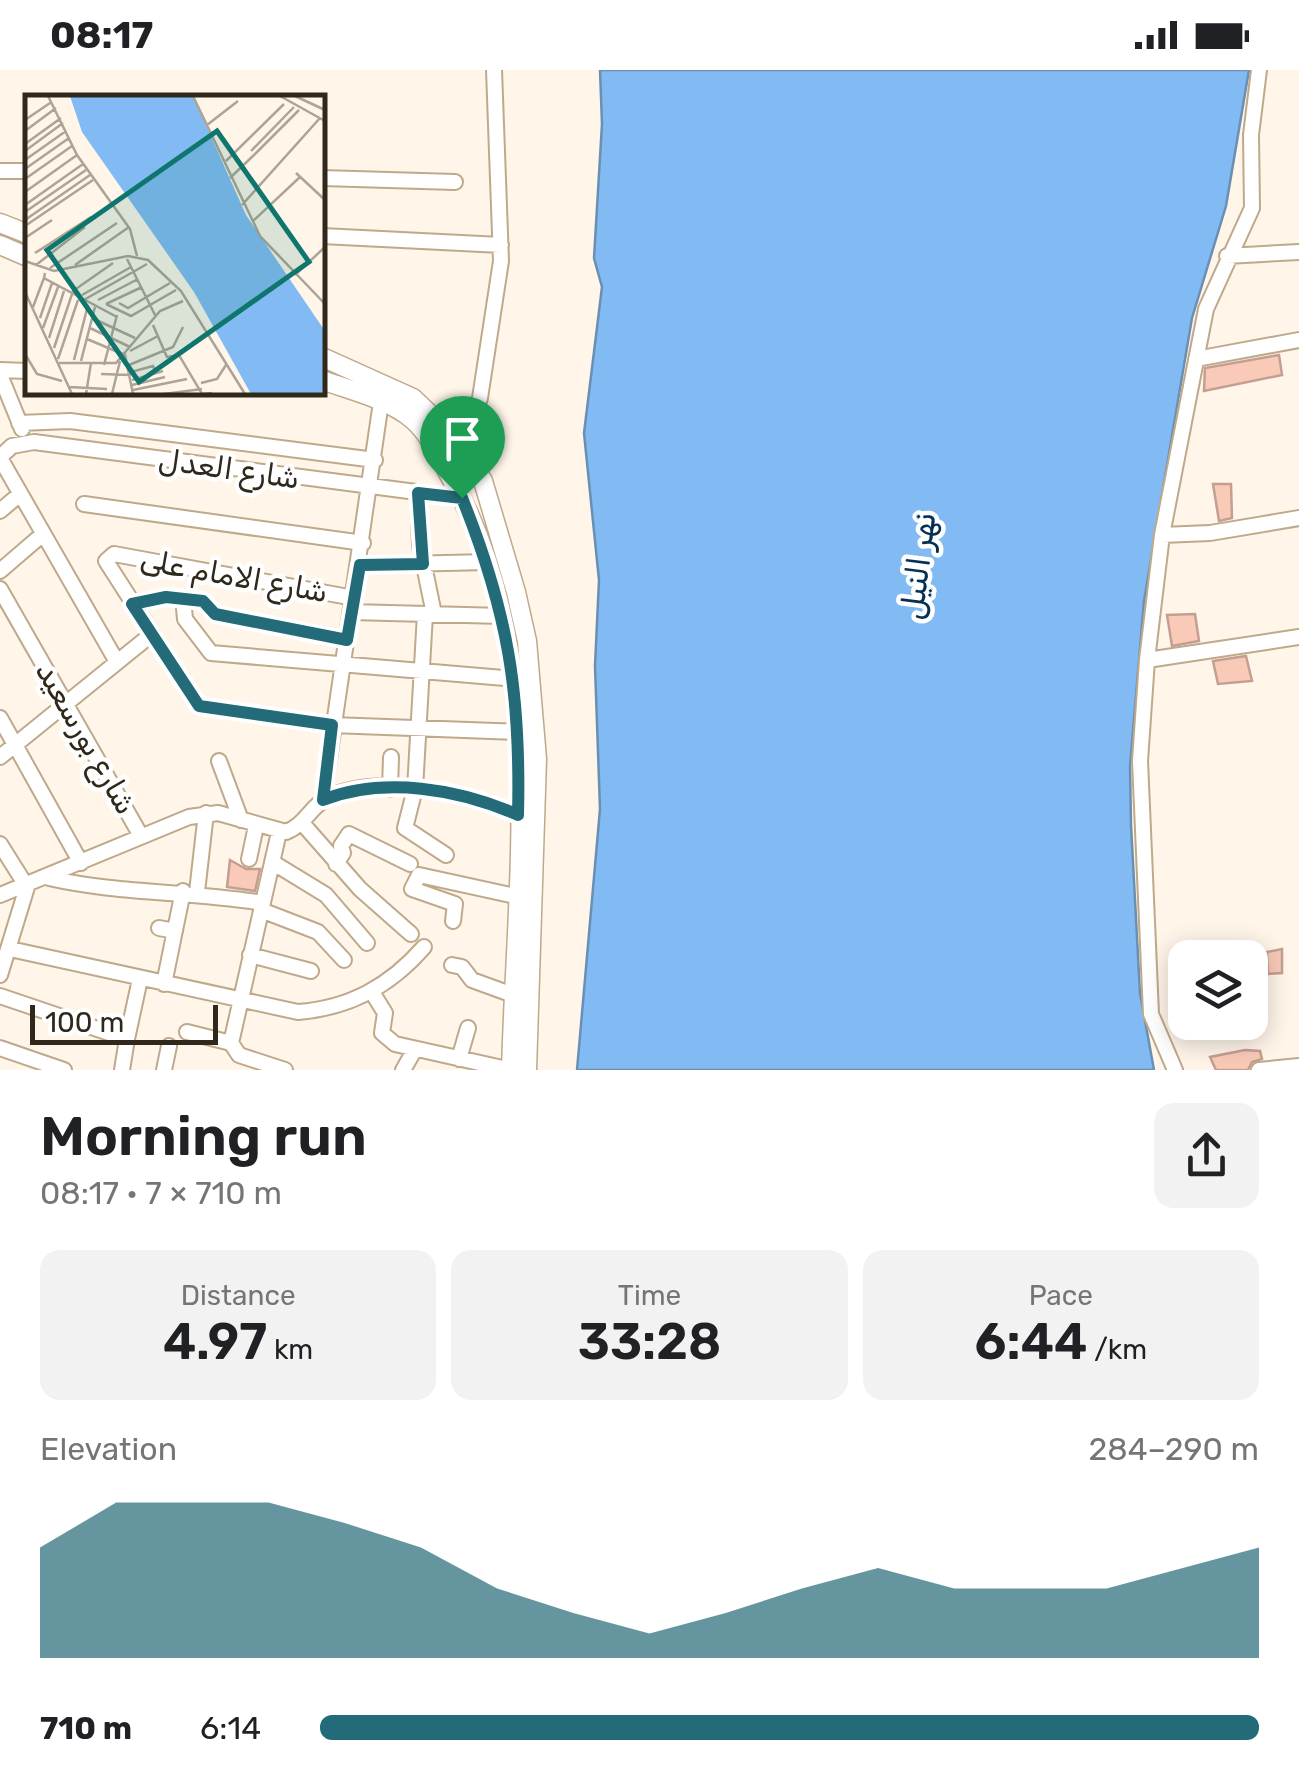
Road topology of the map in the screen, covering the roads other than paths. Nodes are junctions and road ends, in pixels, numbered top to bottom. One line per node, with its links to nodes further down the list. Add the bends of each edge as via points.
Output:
1 (494, 70): 11 (street)
2 (1259, 70): 14 (street, via 1250,135 1252,208)
3 (0, 171): 4 (street)
4 (25, 172)
5 (325, 178): 6 (street)
6 (455, 182)
7 (0, 222): 8 (main road)
8 (25, 233)
9 (325, 236): 11 (street)
10 (0, 244): 13 (main road)
11 (500, 245): 22 (street, via 480,398 476,409)
12 (1299, 252): 14 (street)
13 (25, 256)
14 (1227, 256): 17 (street, via 1206,308)
15 (1299, 340): 17 (street)
16 (325, 358): 22 (main road, via 396,388)
17 (1196, 359): 35 (street)
18 (0, 372): 21 (street)
19 (325, 381): 20 (main road)
20 (381, 402): 23 (main road); 26 (street)
21 (19, 422): 24 (street); 26 (street, via 70,421)
22 (444, 424): 23 (street); 120 (main road, via 483,482 527,642 537,758)
23 (428, 436): 30 (main road)
24 (29, 442): 25 (street); 27 (street, شارع العدل)
25 (0, 458): 29 (street)
26 (375, 460): 27 (street)
27 (371, 488): 28 (street, شارع العدل); 36 (street)
28 (418, 493): 30 (street, شارع العدل); 38 (street)
29 (20, 494): 32 (street); 34 (street)
30 (462, 498): 37 (main road)
31 (84, 504): 36 (street)
32 (0, 511)
33 (1299, 518): 35 (street)
34 (43, 534): 40 (street); 51 (street)
35 (1162, 535): 50 (street)
36 (363, 543): 39 (street)
37 (488, 562): 38 (street); 46 (main road)
38 (423, 564): 39 (street); 45 (street)
39 (360, 565): 44 (street)
40 (0, 570)
41 (0, 590): 55 (street, شارع بورسعيد)
42 (183, 598): 43 (street); 49 (street, via 206,602 215,614); 52 (street, via 185,619 209,652)
43 (132, 604): 44 (street, شارع الامام على, via 108,556); 47 (street)
44 (353, 605): 45 (street, شارع الامام على); 49 (street)
45 (430, 614): 46 (street, شارع الامام على); 53 (street)
46 (503, 616): 54 (main road)
47 (152, 634): 51 (street); 57 (street, via 199,706)
48 (1299, 637): 50 (street)
49 (347, 640): 52 (street)
50 (1148, 660): 121 (street, via 1140,761 1151,1014)
51 (117, 662): 55 (street)
52 (342, 664): 53 (street); 57 (street)
53 (422, 672): 54 (street); 58 (street)
54 (515, 679): 59 (main road)
55 (67, 703): 60 (street); 72 (street, شارع بورسعيد)
56 (0, 718): 60 (street)
57 (332, 725): 58 (street); 66 (street)
58 (419, 728): 59 (street); 65 (street)
59 (520, 732): 68 (main road)
60 (16, 744): 61 (street); 77 (street)
61 (0, 757)
62 (392, 757): 64 (street)
63 (219, 760): 69 (street)
64 (390, 789): 65 (street); 66 (street)
65 (415, 790): 68 (street, via 457,794); 74 (street, via 406,831)
66 (323, 800): 70 (street)
67 (206, 813): 69 (street); 72 (street); 82 (street)
68 (518, 815): 84 (main road)
69 (249, 823): 71 (street); 75 (street)
70 (303, 824): 71 (street); 78 (street)
71 (279, 832): 76 (street)
72 (141, 836): 77 (street)
73 (0, 844): 81 (street)
74 (446, 856)
75 (248, 859)
76 (272, 862): 85 (street); 90 (street, via 326,895)
77 (82, 863): 80 (street)
78 (336, 864): 79 (street, via 350,834); 89 (street)
79 (410, 864)
80 (49, 878): 81 (street); 82 (street)
81 (27, 887): 83 (street); 92 (street)
82 (190, 892): 85 (street); 88 (street)
83 (0, 895)
84 (516, 896): 86 (street, via 419,875 412,889 454,904); 101 (main road)
85 (262, 907): 93 (street); 94 (street, via 318,932)
86 (453, 921)
87 (159, 928): 88 (street)
88 (175, 931): 99 (street)
89 (411, 934)
90 (367, 943)
91 (424, 946): 100 (street)
92 (10, 949): 97 (street); 98 (street)
93 (250, 956): 96 (street); 103 (street)
94 (344, 960)
95 (452, 965): 101 (street)
96 (311, 971)
97 (0, 974)
98 (140, 979): 99 (street); 106 (street)
99 (164, 984): 103 (street)
100 (372, 992): 103 (street, via 298,1012); 110 (street, via 385,1013 382,1034)
101 (513, 995): 119 (main road)
102 (0, 996): 106 (street)
103 (240, 1002): 107 (street)
104 (468, 1028): 111 (street)
105 (188, 1032): 107 (street)
106 (127, 1038): 115 (street)
107 (231, 1044): 112 (street)
108 (169, 1046): 116 (street)
109 (0, 1048): 114 (street)
110 (414, 1052): 111 (street); 118 (street)
111 (463, 1063): 119 (street)
112 (251, 1064): 117 (street)
113 (1299, 1066): 122 (street)
114 (64, 1070)
115 (122, 1070)
116 (164, 1070)
117 (285, 1070)
118 (403, 1070)
119 (511, 1070)
120 (528, 1070)
121 (1176, 1070)
122 (1259, 1070)

